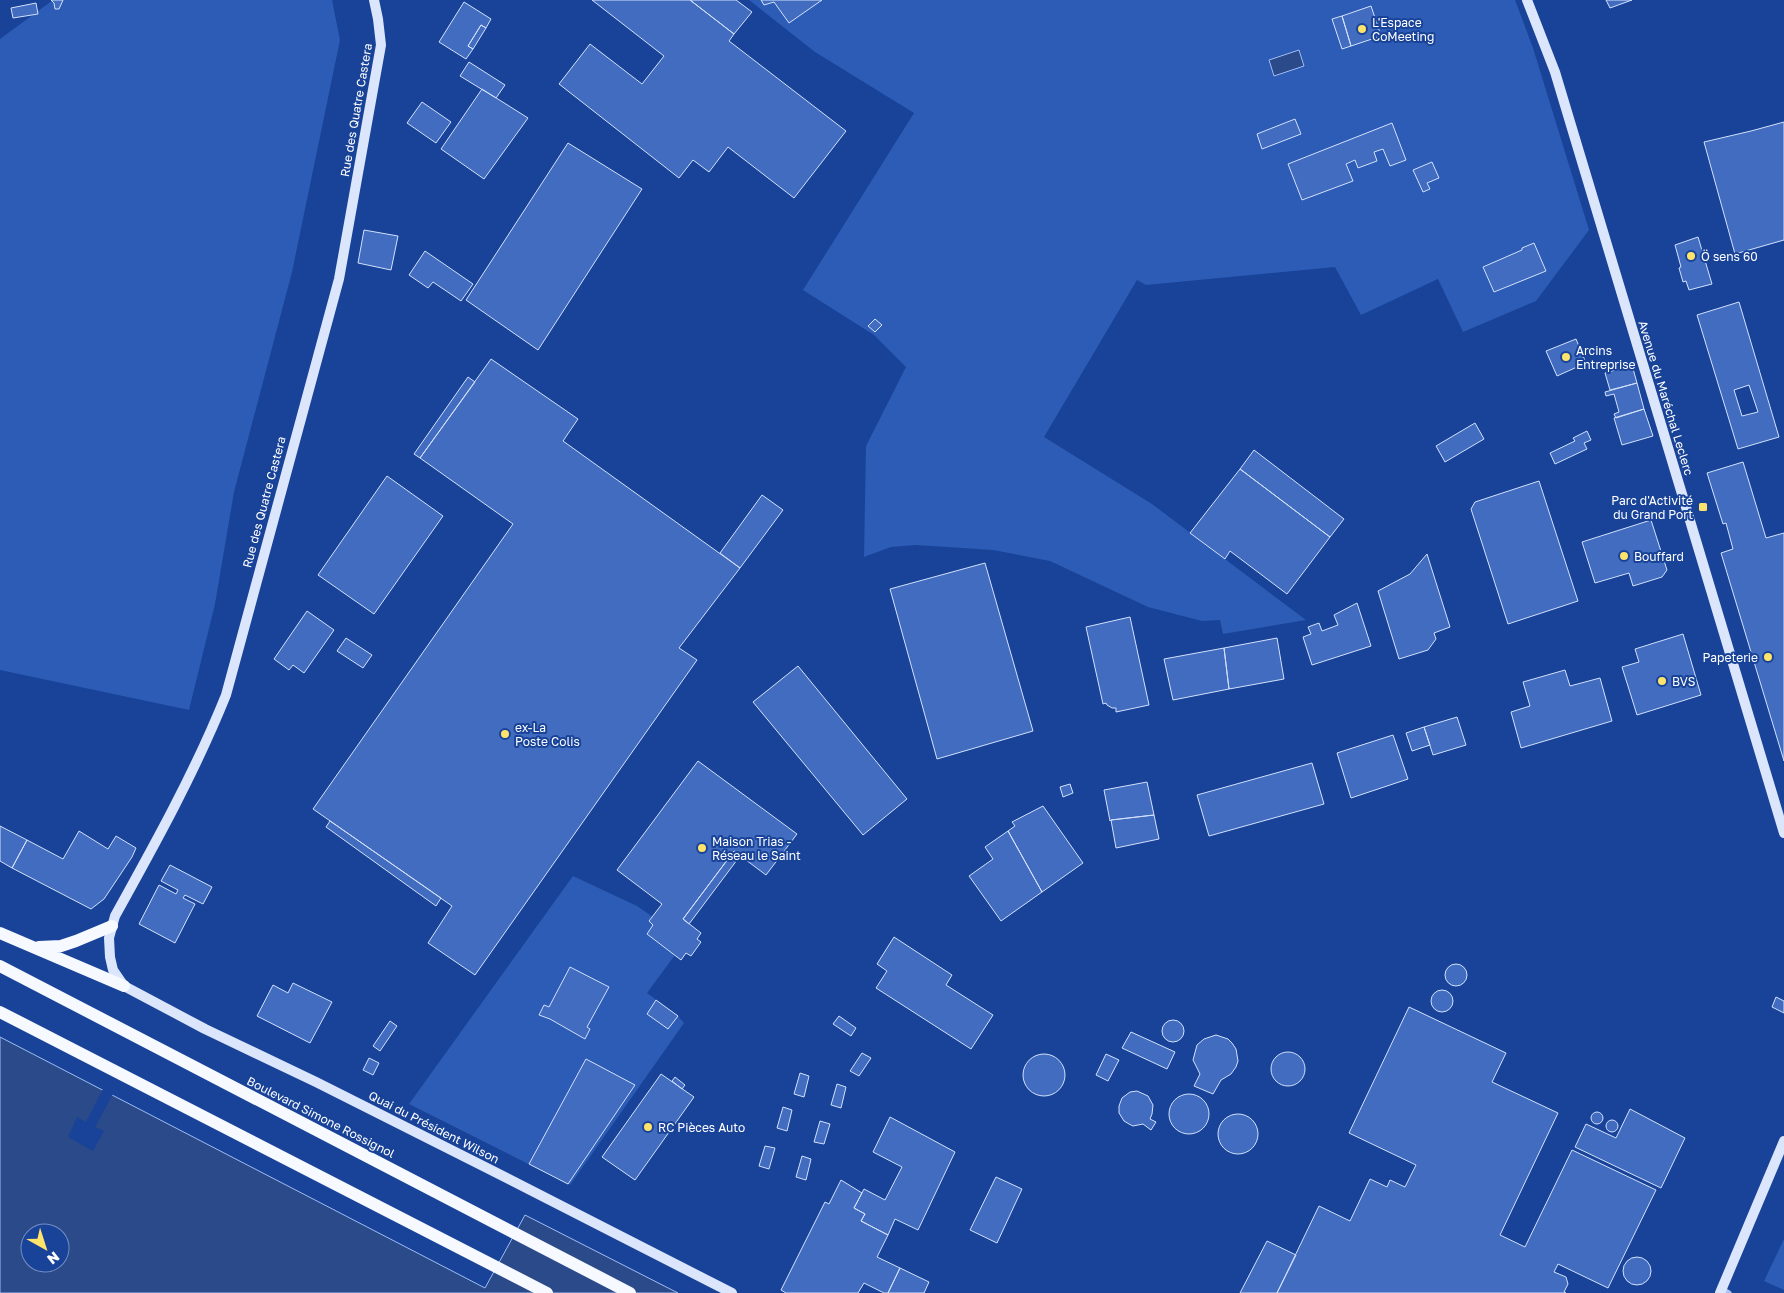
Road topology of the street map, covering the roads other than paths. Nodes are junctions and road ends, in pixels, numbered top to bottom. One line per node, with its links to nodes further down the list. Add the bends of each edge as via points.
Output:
1 (374, 0): 4 (street, Rue des Quatre Castera, via 381,45 339,279 226,695 207,741)
2 (1527, 0): 3 (street, Avenue du Maréchal Leclerc, via 1558,81)
3 (1784, 833)
4 (112, 926): 6 (main road, via 76,942); 8 (street, Rue des Quatre Castera, via 110,957 113,970)
5 (0, 933): 6 (main road)
6 (37, 948): 8 (main road)
7 (0, 966): 13 (main road, Boulevard Simone Rossignol)
8 (124, 986): 14 (street, Quai du Président Wilson)
9 (0, 1012): 12 (main road)
10 (1784, 1141): 11 (street)
11 (1724, 1292)
12 (547, 1293)
13 (630, 1293)
14 (732, 1293)

